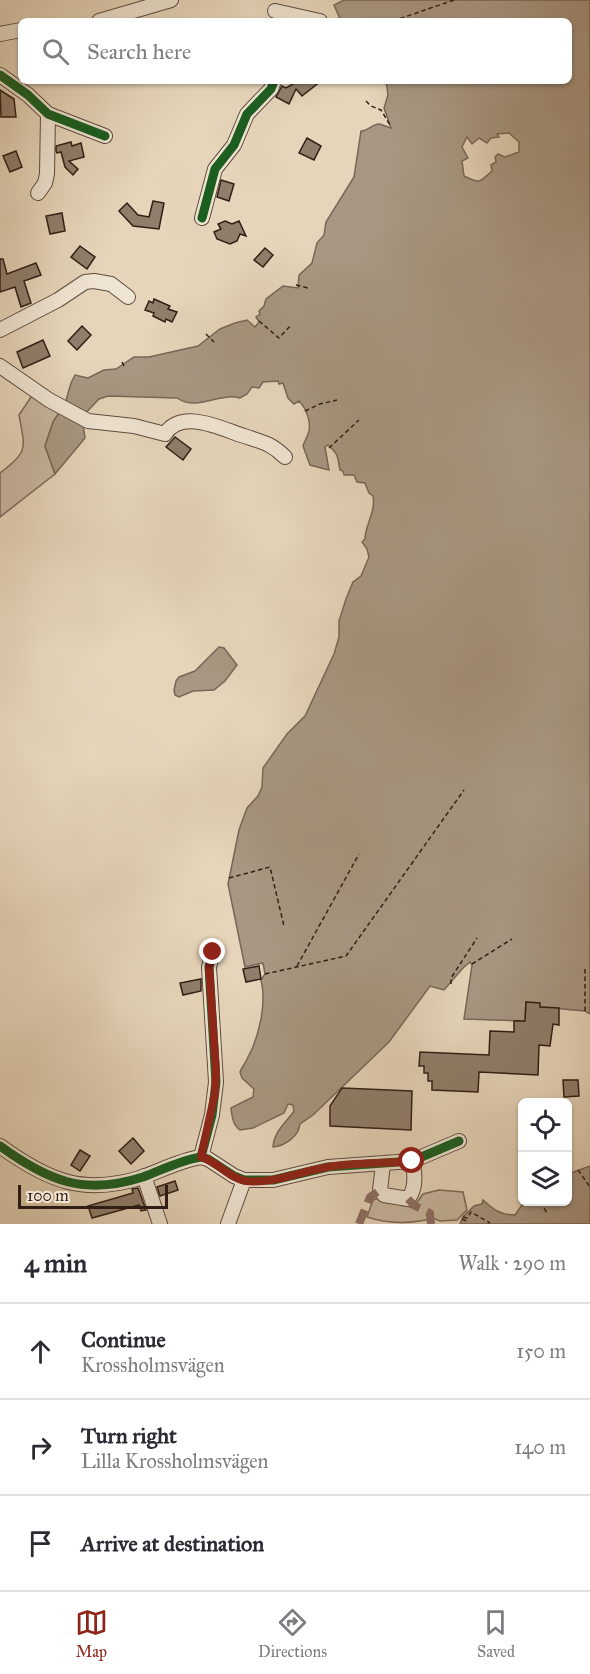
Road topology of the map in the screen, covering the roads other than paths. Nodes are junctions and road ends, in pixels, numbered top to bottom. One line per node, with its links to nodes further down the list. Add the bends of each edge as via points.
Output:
1 (171, 0): 3 (street)
2 (275, 11): 4 (street)
3 (109, 18)
4 (306, 18)
5 (18, 31): 6 (street)
6 (0, 34)
7 (0, 75): 9 (street)
8 (273, 84): 12 (street, via 247,114 234,145 215,169)
9 (48, 114): 10 (street); 11 (street, via 47,174)
10 (105, 136)
11 (38, 193)
12 (202, 218)
13 (128, 297): 14 (street, via 111,284 85,282)
14 (0, 330)
15 (0, 366): 16 (street, via 49,400 88,420 165,434 178,424 199,422 265,441)
16 (285, 457)
17 (213, 952): 20 (street, via 209,967 215,1093)
18 (459, 1142): 21 (street)
19 (0, 1146): 23 (street, via 27,1165 61,1181 85,1186)
20 (201, 1157): 23 (street); 24 (street)
21 (412, 1161): 22 (street); 22 (street, via 412,1195 408,1199 384,1195 380,1190)
22 (383, 1164): 24 (street, via 328,1167 273,1180)
23 (144, 1176): 25 (street)
24 (244, 1180): 26 (street)
25 (160, 1224)
26 (228, 1224)

